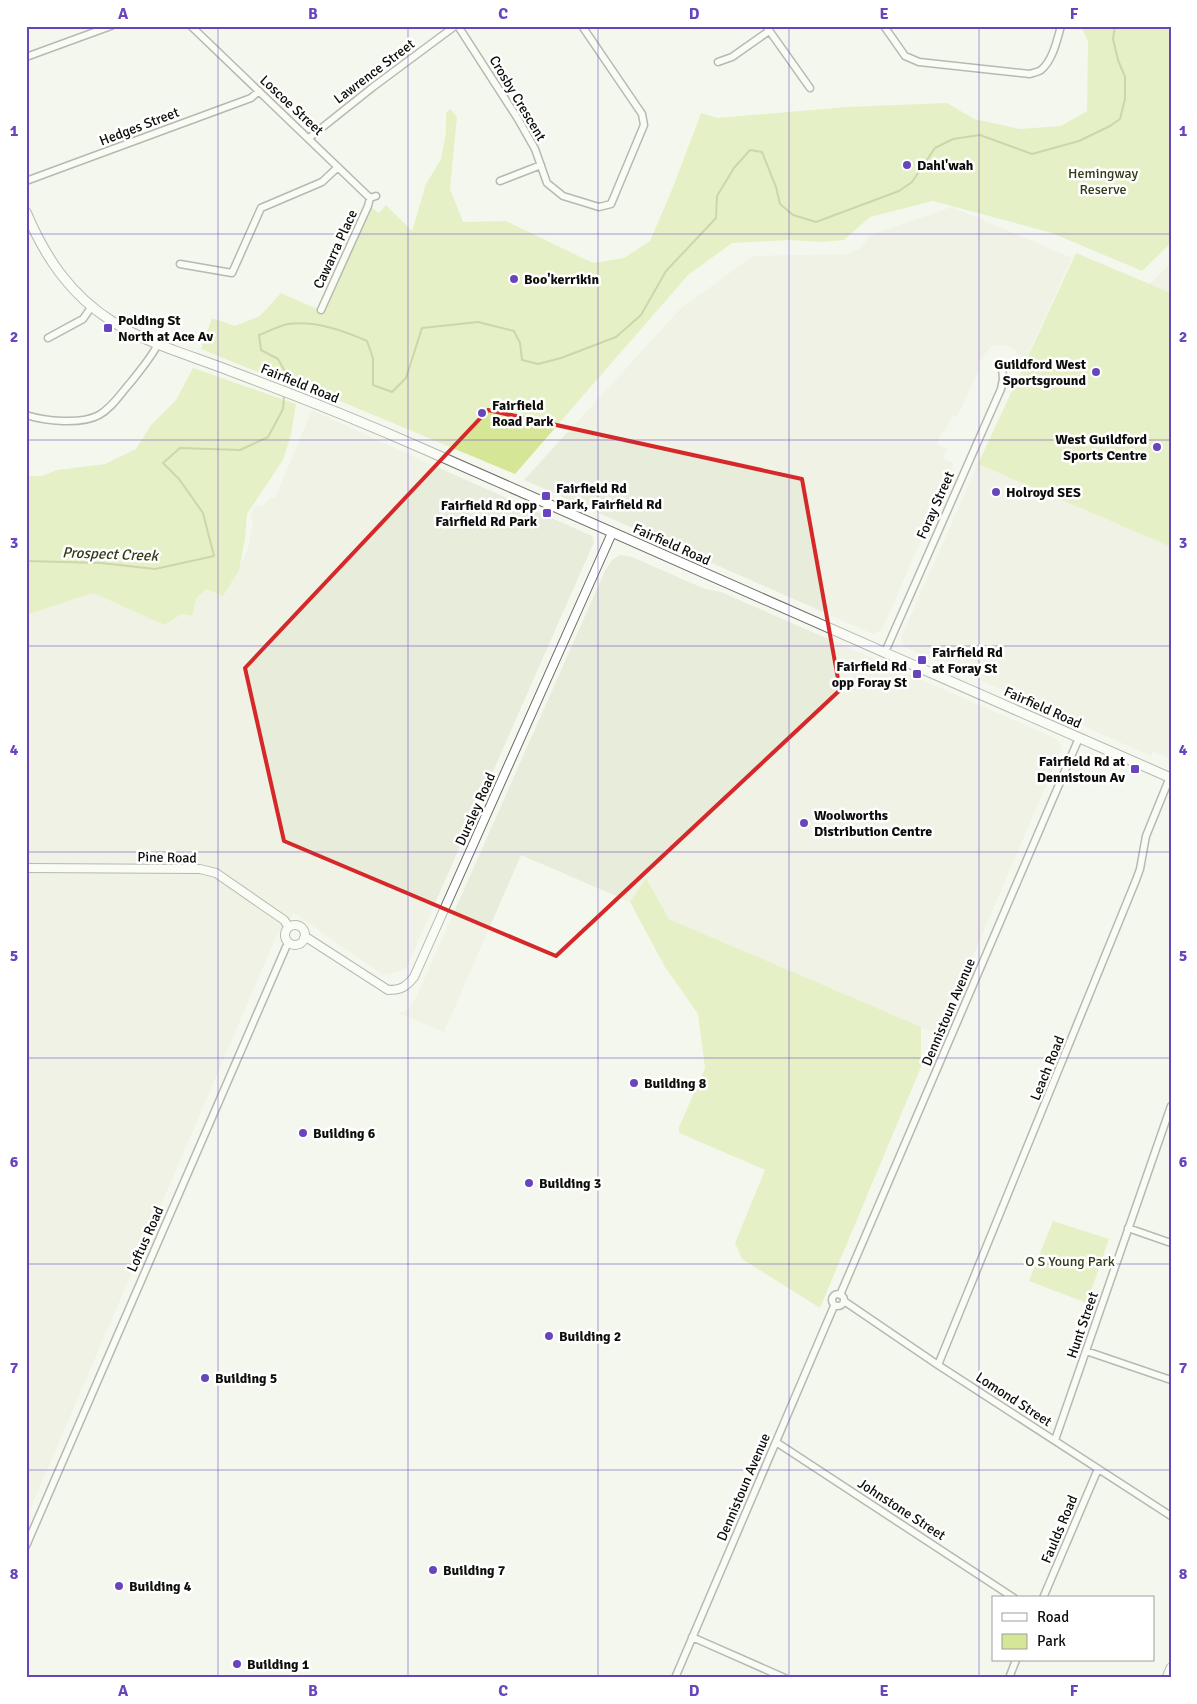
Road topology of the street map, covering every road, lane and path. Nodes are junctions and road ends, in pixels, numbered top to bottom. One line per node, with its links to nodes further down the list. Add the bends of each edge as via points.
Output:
1 (112, 26): 8 (street)
2 (191, 26): 11 (street, Loscoe Street)
3 (457, 26): 12 (street, Lawrence Street); 13 (street, Crosby Crescent, via 518,119)
4 (582, 26): 13 (street, Crosby Crescent, via 642,114 644,125 611,204 599,207 563,196 547,183)
5 (884, 26): 6 (street, via 905,56 919,62 1030,74 1048,62)
6 (1061, 26)
7 (768, 29): 9 (street, via 732,57); 10 (street)
8 (26, 58)
9 (718, 62)
10 (810, 88)
11 (258, 91): 12 (street, Loscoe Street); 15 (street, Hedges Street, via 251,98)
12 (309, 138): 14 (street, Loscoe Street)
13 (541, 165): 16 (street)
14 (338, 168): 17 (street, Loscoe Street); 19 (street, via 322,182 261,208 232,274)
15 (26, 181)
16 (500, 181)
17 (373, 197): 21 (street, Cawarra Place)
18 (26, 212): 20 (main road, Fairfield Road, via 50,261)
19 (180, 264)
20 (92, 306): 22 (street, via 82,319); 23 (main road, Fairfield Road, via 111,321)
21 (321, 310)
22 (48, 338)
23 (158, 344): 25 (street, via 118,398 98,416 69,421); 26 (main road, Fairfield Road, via 297,396)
24 (1002, 366): 27 (street, Foray Street, via 1001,389)
25 (26, 415)
26 (612, 533): 27 (main road, Fairfield Road); 32 (street, Dursley Road, via 414,977 399,990 388,990)
27 (885, 652): 28 (main road, Fairfield Road)
28 (1079, 738): 29 (main road, Fairfield Road); 37 (street, Dennistoun Avenue)
29 (1170, 778): 41 (street, Leach Road, via 1146,836 1132,890)
30 (26, 868): 31 (street, Pine Road, via 200,869 216,873 284,920)
31 (289, 927): 32 (street, via 301,927); 33 (street, via 285,935)
32 (304, 938): 33 (street, via 298,944)
33 (289, 943): 48 (street, Loftus Road)
34 (1170, 1107): 35 (street, Hunt Street)
35 (1128, 1228): 36 (street); 40 (street, Hunt Street)
36 (1171, 1243)
37 (840, 1295): 38 (street); 39 (street, via 832,1298)
38 (844, 1301): 39 (street, via 840,1306); 41 (street, Lomond Street)
39 (834, 1306): 44 (street, Dennistoun Avenue)
40 (1086, 1351): 42 (street); 43 (street, Hunt Street)
41 (938, 1365): 43 (street, Lomond Street)
42 (1171, 1380)
43 (1055, 1440): 45 (street, Lomond Street)
44 (776, 1442): 50 (street, Johnstone Street); 52 (street, Dennistoun Avenue)
45 (1098, 1469): 46 (street, Lomond Street); 51 (street, Faulds Road)
46 (1171, 1516)
47 (26, 1528): 48 (street)
48 (34, 1529): 49 (street, Loftus Road)
49 (26, 1546)
50 (1011, 1596)
51 (1044, 1596)
52 (692, 1637): 55 (street, Dennistoun Avenue); 56 (street)
53 (1015, 1662): 57 (street)
54 (1171, 1668): 58 (main road)
55 (675, 1678)
56 (785, 1678)
57 (1009, 1678)
58 (1167, 1678)

